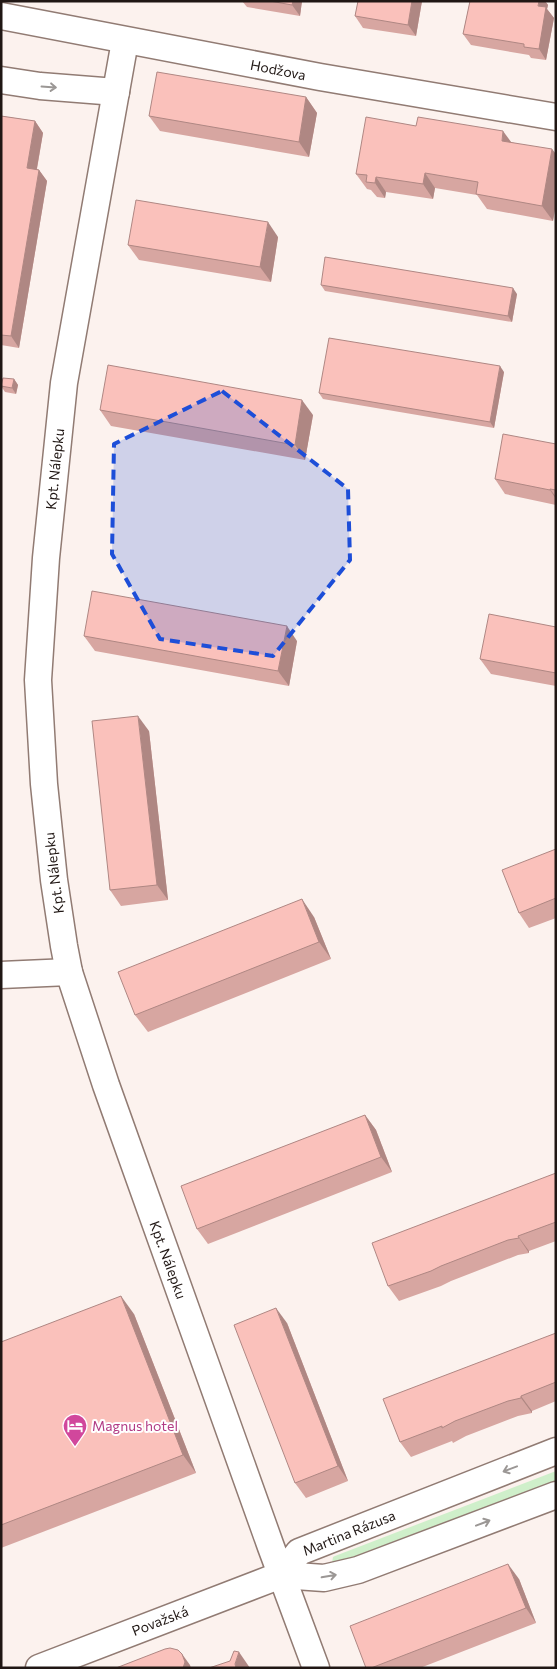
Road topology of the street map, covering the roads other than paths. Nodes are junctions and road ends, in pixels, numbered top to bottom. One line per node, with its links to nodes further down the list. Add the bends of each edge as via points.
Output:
1 (1, 16): 2 (street, Hodžova)
2 (125, 41): 4 (street, Kpt. Nálepku); 5 (street, Hodžova)
3 (1, 80): 4 (street, one-way to 4)
4 (116, 92): 6 (street, Kpt. Nálepku, via 64,384 46,558 38,680 54,880)
5 (556, 117)
6 (69, 972): 7 (street); 10 (street, Kpt. Nálepku, via 106,1085)
7 (1, 975)
8 (556, 1451): 10 (street, Martina Rázusa, one-way to 10, via 299,1552)
9 (556, 1495): 10 (street, Martina Rázusa, one-way to 9, via 324,1578 358,1570)
10 (281, 1575): 11 (street, Považská); 12 (street, Kpt. Nálepku)
11 (38, 1668)
12 (316, 1668)

